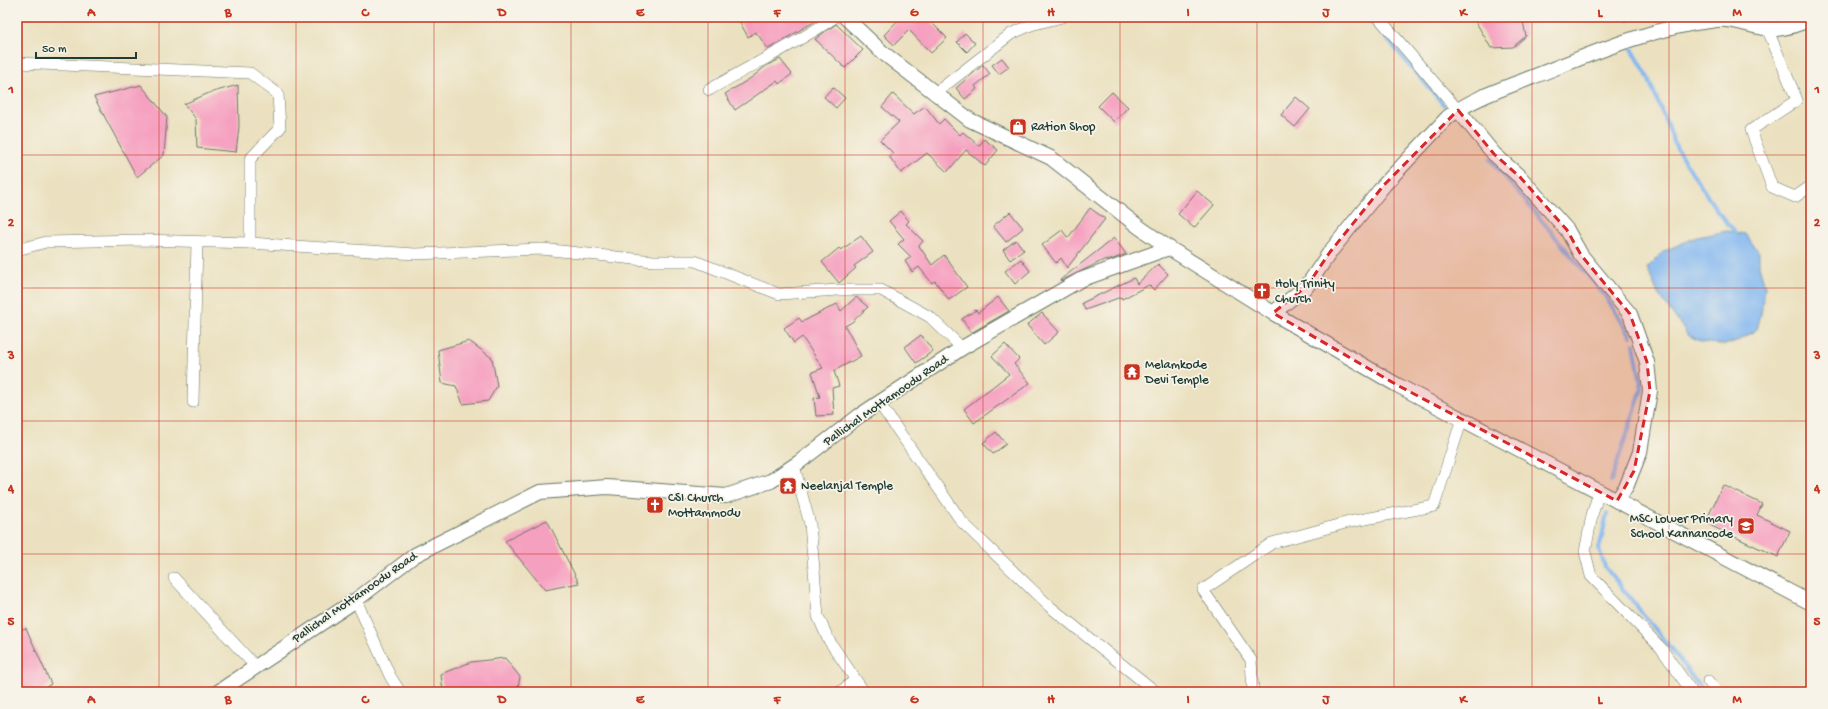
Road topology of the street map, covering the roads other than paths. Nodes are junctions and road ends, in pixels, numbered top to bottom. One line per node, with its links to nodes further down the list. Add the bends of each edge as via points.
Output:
1 (835, 17): 9 (street, via 794,44 745,68)
2 (845, 17): 10 (street, via 882,52)
3 (1062, 17): 10 (street, via 1031,24 1011,34)
4 (1378, 17): 11 (street)
5 (1811, 19): 7 (street, via 1775,29)
6 (1680, 21): 7 (street, via 1718,20); 11 (street, via 1614,44 1502,89)
7 (1767, 28): 12 (street, via 1797,100 1751,130 1772,187 1796,197)
8 (17, 63): 14 (street, via 250,73 278,94 280,128 250,159)
9 (709, 90)
10 (934, 94): 15 (street, via 970,120 1052,158)
11 (1458, 110): 17 (street, via 1437,128 1384,185 1330,252 1308,286); 24 (street, via 1494,154 1520,178 1567,230 1581,255 1630,314 1647,362 1650,391 1640,452 1627,486)
12 (1811, 186)
13 (197, 242): 14 (street); 16 (street, via 46,242); 19 (street)
14 (250, 243): 18 (street, via 415,254 542,248 653,261 695,262 780,294 881,290 930,317)
15 (1169, 248): 17 (street); 18 (street, Pallichal Mottamoodu Road, via 1080,280)
16 (17, 250)
17 (1273, 312): 21 (street)
18 (962, 348): 20 (street, Pallichal Mottamoodu Road)
19 (193, 402)
20 (879, 402): 22 (street, Pallichal Mottamoodu Road); 35 (street, via 962,522 1049,606)
21 (1462, 419): 23 (street); 36 (street, via 1434,506 1349,522 1272,544 1203,590 1251,660)
22 (794, 466): 26 (street, Pallichal Mottamoodu Road, via 772,481 726,496 607,487 540,492 415,555); 29 (street, via 810,524 818,616 828,639)
23 (1600, 492): 24 (street); 37 (street, via 1592,515 1585,552 1591,576 1661,648)
24 (1617, 501): 27 (street)
25 (174, 578): 28 (street)
26 (356, 600): 28 (street, Pallichal Mottamoodu Road); 32 (street, via 390,676)
27 (1811, 603)
28 (254, 666): 31 (street, Pallichal Mottamoodu Road)
29 (855, 680): 33 (street); 34 (street)
30 (1708, 681): 38 (street)
31 (218, 692)
32 (400, 692)
33 (840, 692)
34 (864, 692)
35 (1156, 692)
36 (1253, 692)
37 (1692, 692)
38 (1717, 692)

